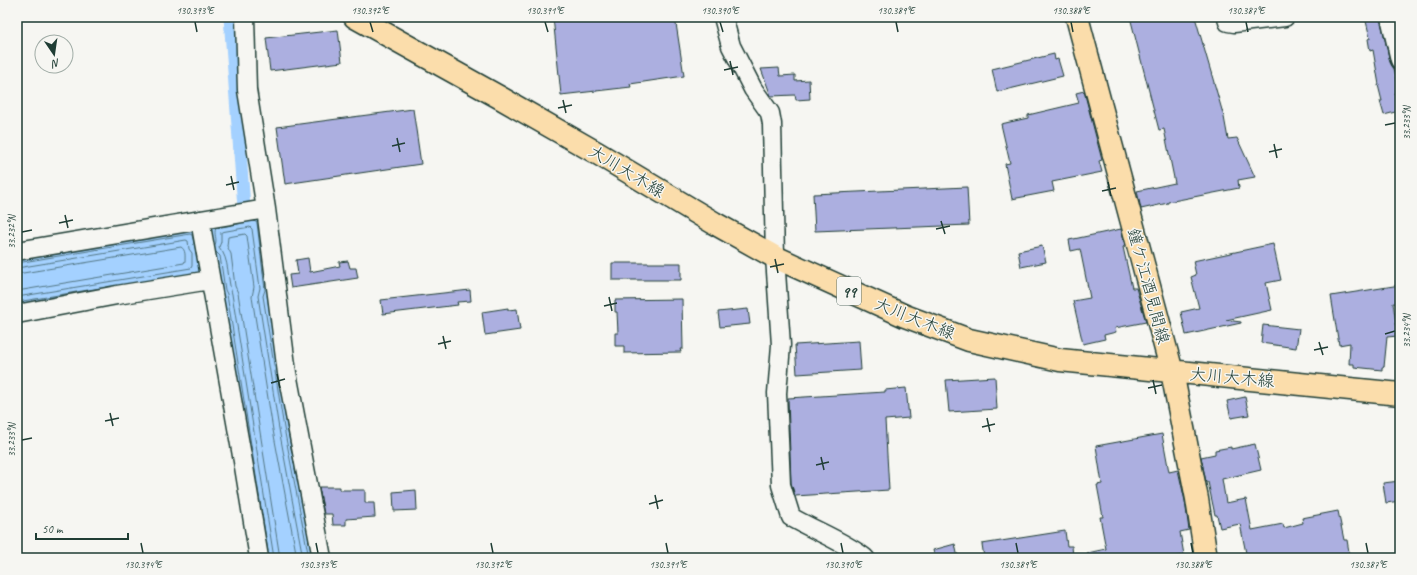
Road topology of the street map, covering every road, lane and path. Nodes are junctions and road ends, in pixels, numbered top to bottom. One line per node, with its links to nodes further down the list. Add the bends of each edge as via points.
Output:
1 (245, 17): 9 (street, via 247,90)
2 (355, 17): 12 (main road, 大川大木線 / 99, via 506,100)
3 (723, 17): 12 (street, via 731,46 753,89 770,113)
4 (1077, 17): 15 (main road, 鐘ケ江酒見間線)
5 (1227, 17): 6 (street, via 1228,22 1234,23)
6 (1285, 17)
7 (1390, 17): 8 (street)
8 (1400, 60)
9 (262, 210): 10 (street); 18 (street, via 287,373)
10 (200, 224): 11 (street); 13 (street)
11 (17, 251)
12 (775, 257): 15 (main road, 大川大木線 / 99, via 905,316 969,340 1060,360); 19 (street, via 781,345 777,393 781,485 791,517 852,548)
13 (209, 277): 14 (street); 17 (street)
14 (17, 314)
15 (1172, 372): 16 (main road, 大川大木線 / 99); 20 (main road, 鐘ケ江酒見間線)
16 (1400, 394)
17 (259, 558)
18 (322, 558)
19 (865, 558)
20 (1206, 558)

